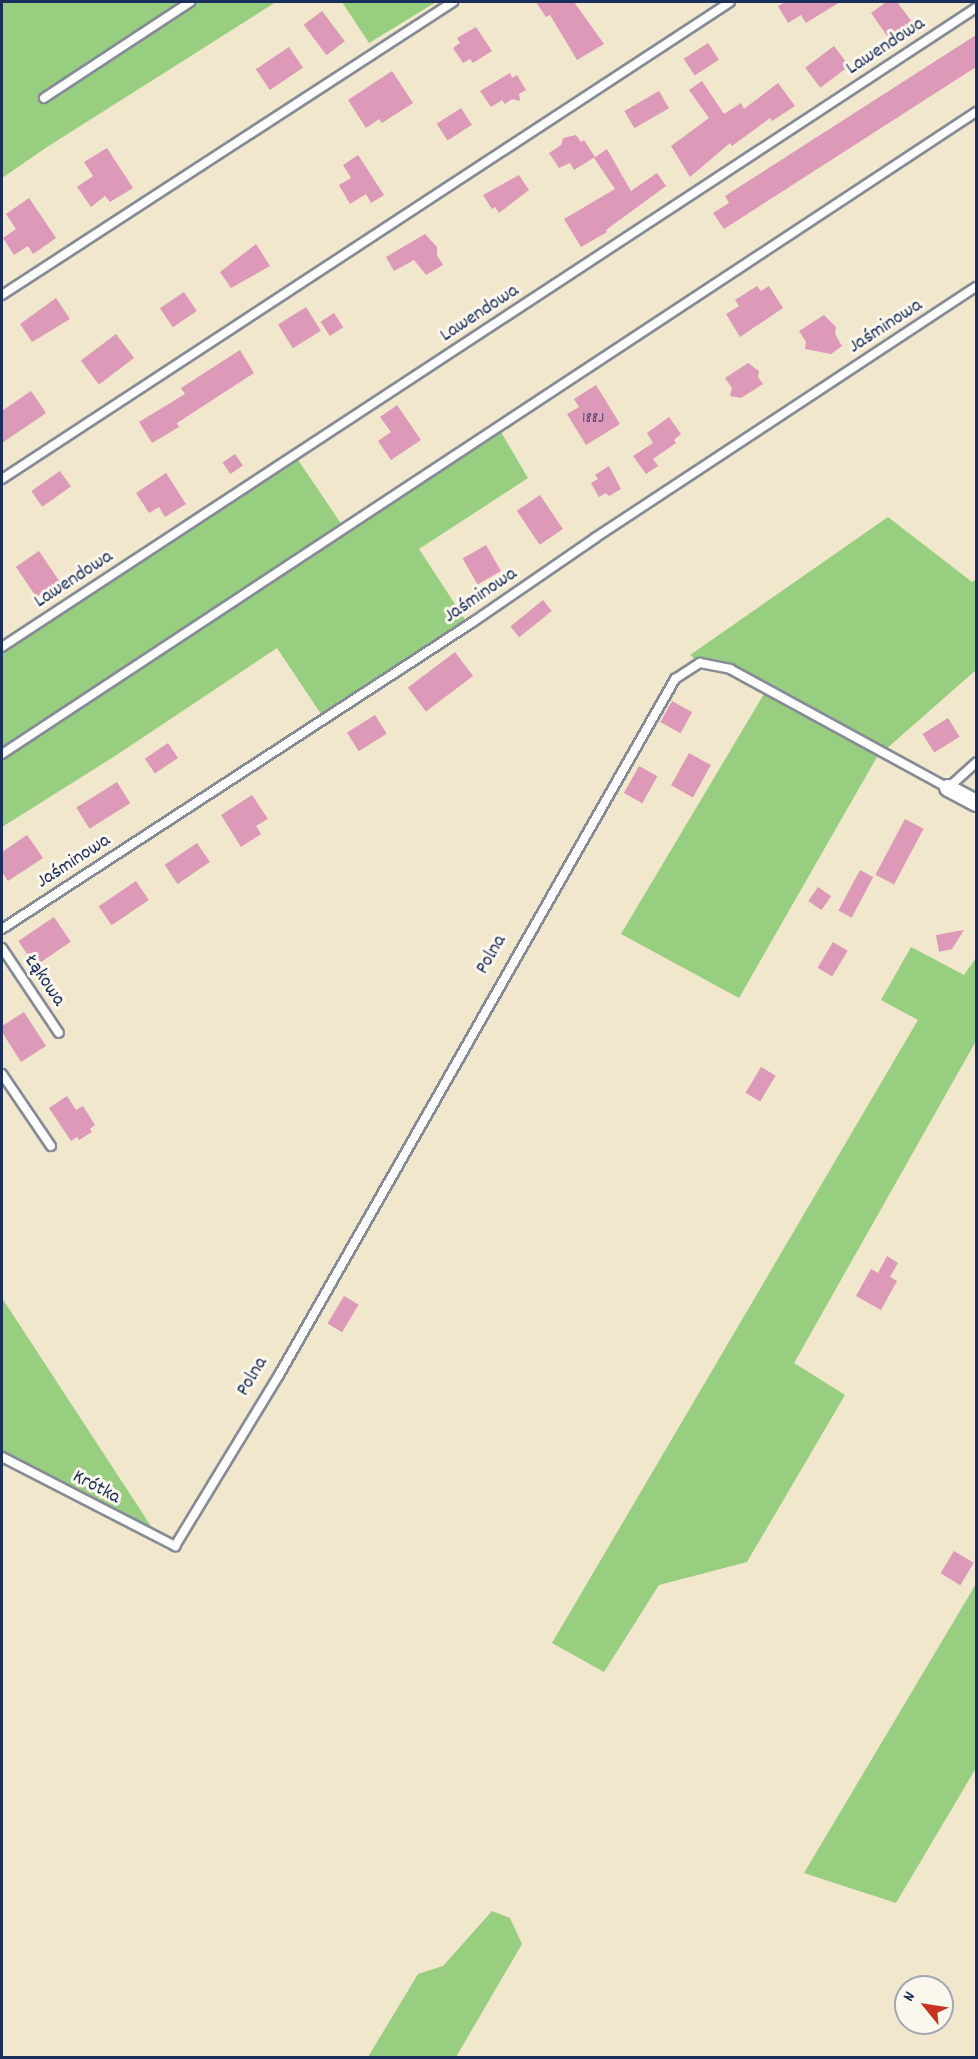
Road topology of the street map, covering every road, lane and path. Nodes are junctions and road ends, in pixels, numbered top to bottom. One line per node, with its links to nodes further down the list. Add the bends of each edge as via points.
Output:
1 (190, 2): 5 (lane)
2 (453, 2): 8 (lane)
3 (730, 2): 9 (lane)
4 (976, 8): 10 (lane, Lawendowa)
5 (44, 98)
6 (976, 112): 11 (lane)
7 (976, 287): 15 (lane, Jaśminowa)
8 (2, 295)
9 (2, 479)
10 (2, 648)
11 (2, 754)
12 (976, 763): 13 (lane)
13 (948, 788): 14 (street, Polna); 21 (lane, Polna, via 730,669 700,663 675,679 279,1375)
14 (976, 803)
15 (2, 929)
16 (2, 948): 17 (lane, Łąkowa)
17 (59, 1033)
18 (2, 1074): 19 (lane)
19 (51, 1146)
20 (2, 1457): 21 (lane, Krótka)
21 (175, 1546)

